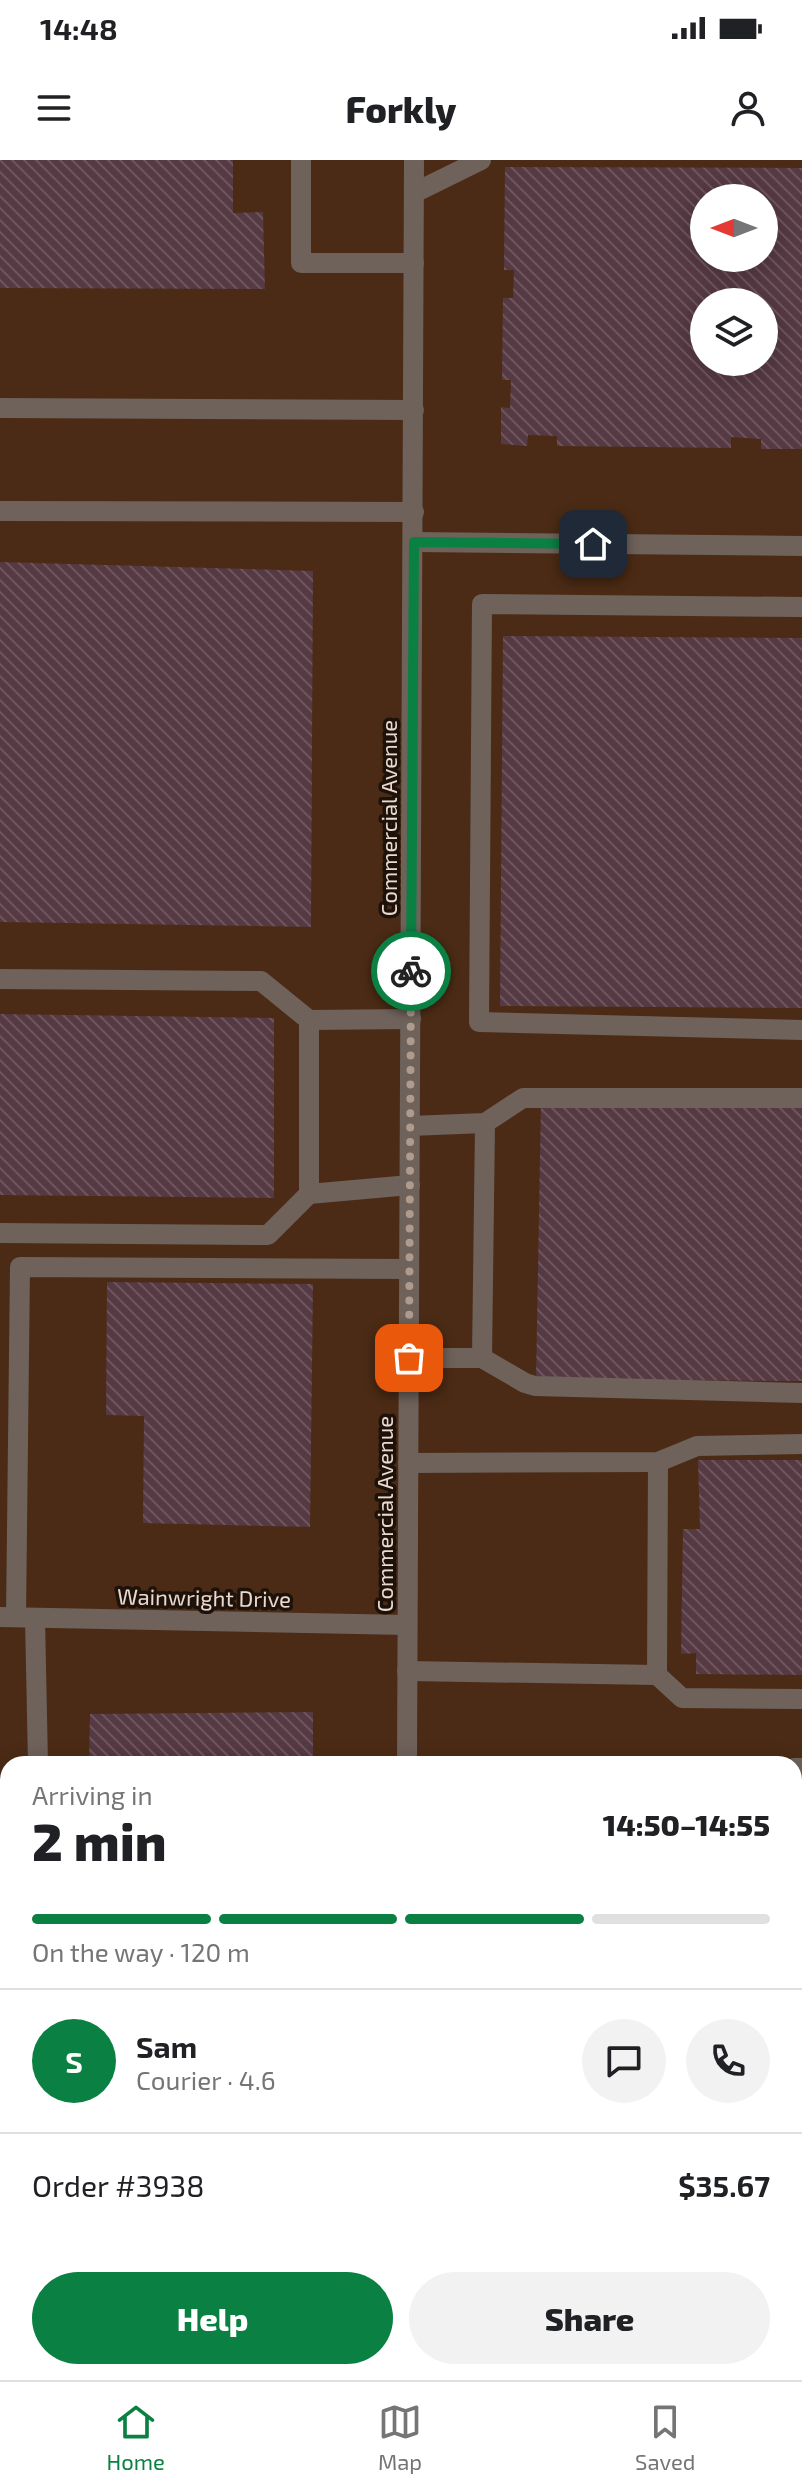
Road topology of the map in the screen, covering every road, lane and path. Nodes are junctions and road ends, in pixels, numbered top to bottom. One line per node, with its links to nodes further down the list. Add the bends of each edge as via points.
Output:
1 (301, 160): 5 (street, via 301,263)
2 (414, 160): 4 (street, Commercial Avenue)
3 (481, 160): 4 (street)
4 (414, 193): 5 (street, Commercial Avenue)
5 (414, 263): 7 (street, Commercial Avenue)
6 (0, 408): 7 (street)
7 (414, 410): 9 (street, Commercial Avenue)
8 (0, 511): 9 (street)
9 (414, 512): 10 (street, Commercial Avenue)
10 (414, 542): 11 (street); 14 (street, Commercial Avenue)
11 (802, 546)
12 (802, 607): 16 (street, via 482,604 479,1022)
13 (0, 979): 15 (street, via 261,981)
14 (411, 1019): 15 (street); 19 (street, Commercial Avenue)
15 (309, 1020): 21 (street)
16 (802, 1030)
17 (802, 1098): 18 (street, via 523,1098)
18 (485, 1123): 19 (street); 25 (street)
19 (410, 1126): 20 (street, Commercial Avenue)
20 (410, 1185): 21 (street); 23 (street, Commercial Avenue)
21 (309, 1194): 22 (street, via 268,1235)
22 (0, 1233)
23 (409, 1269): 24 (street, Commercial Avenue); 30 (street, via 20,1267)
24 (409, 1358): 25 (street); 29 (street, Commercial Avenue)
25 (482, 1358): 26 (street, via 535,1386)
26 (802, 1393)
27 (802, 1444): 28 (street, via 697,1446)
28 (658, 1462): 29 (street); 33 (street)
29 (408, 1463): 31 (street, Commercial Avenue)
30 (17, 1617): 31 (street, Wainwright Drive); 35 (street)
31 (407, 1625): 32 (street, Commercial Avenue)
32 (407, 1671): 33 (street); 36 (street, Commercial Avenue)
33 (657, 1675): 34 (street, via 682,1698)
34 (802, 1699)
35 (37, 1756)
36 (407, 1756)

